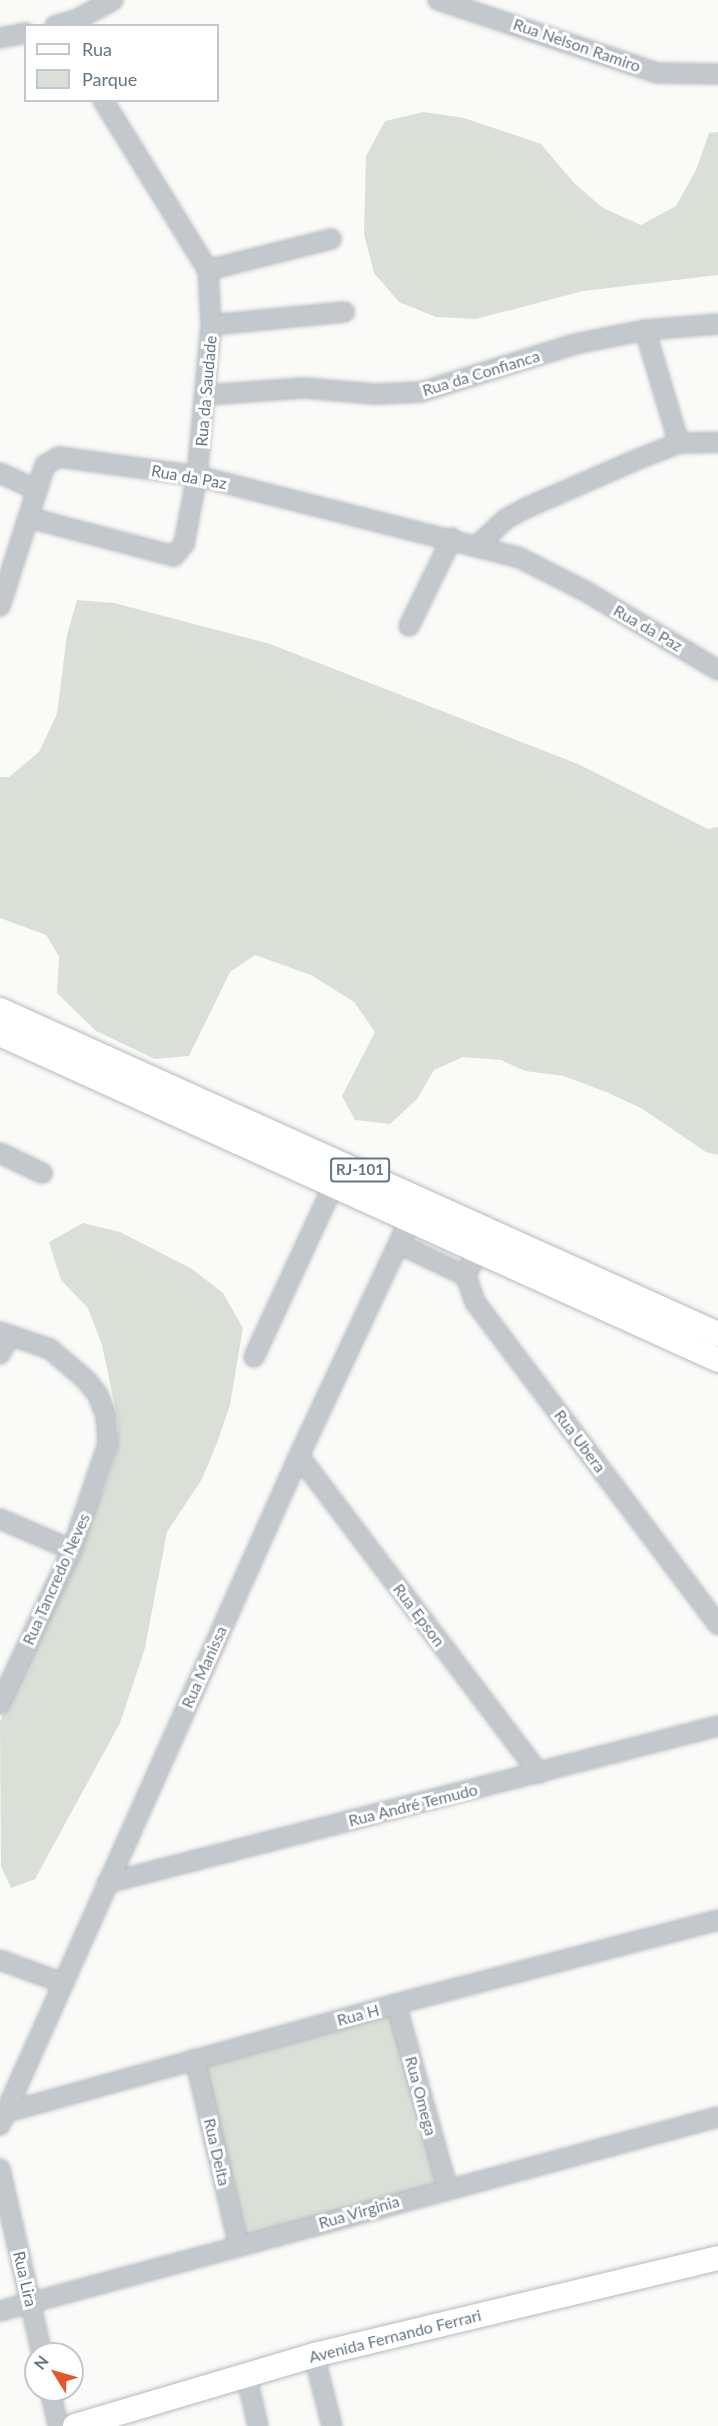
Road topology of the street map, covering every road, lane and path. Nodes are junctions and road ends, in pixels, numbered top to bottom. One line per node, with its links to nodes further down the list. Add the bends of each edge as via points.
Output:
1 (113, 0): 3 (street)
2 (438, 0): 6 (street, Rua Nelson Ramiro, via 657,73)
3 (77, 23)
4 (24, 33): 5 (street)
5 (0, 38)
6 (718, 74)
7 (104, 102): 9 (street, Rua da Saudade)
8 (331, 239): 9 (street)
9 (208, 270): 12 (street, Rua da Saudade)
10 (344, 312): 12 (street)
11 (718, 324): 13 (street, Rua da Confianca)
12 (211, 325): 14 (street, Rua da Saudade)
13 (645, 330): 14 (street, Rua da Confianca, via 575,344 421,392 375,394 304,388); 16 (street)
14 (207, 394): 18 (street, Rua da Saudade)
15 (718, 442): 16 (street)
16 (679, 443): 22 (street, via 526,508 506,519)
17 (0, 472): 19 (street)
18 (197, 476): 19 (street, Rua da Paz, via 59,456 45,465); 20 (street, Rua da Saudade, via 184,544 174,556); 21 (street, Rua da Paz)
19 (37, 490): 20 (street, Rua da Paz)
20 (30, 518): 23 (street, Rua da Paz)
21 (452, 538): 22 (street, Rua da Paz); 24 (street)
22 (478, 544): 25 (street, Rua da Paz, via 550,572)
23 (0, 606)
24 (409, 626)
25 (718, 670)
26 (0, 1010): 36 (main road, RJ-101)
27 (0, 1034): 30 (main road, RJ-101)
28 (0, 1153): 29 (street)
29 (42, 1173)
30 (333, 1186): 31 (main road, RJ-101); 38 (street)
31 (408, 1221): 32 (street, Rua Manissa); 33 (main road, RJ-101)
32 (399, 1244): 34 (street); 40 (street, Rua Manissa)
33 (478, 1251): 34 (street); 39 (main road, RJ-101)
34 (466, 1276): 43 (street, Rua Ubera, via 475,1302)
35 (4, 1334): 37 (street); 42 (street, Rua Tancredo Neves, via 32,1341 63,1358 98,1395 106,1416 105,1462)
36 (718, 1334)
37 (0, 1354)
38 (254, 1357)
39 (718, 1360)
40 (299, 1456): 46 (street, Rua Epson); 47 (street, Rua Manissa)
41 (0, 1520): 42 (street)
42 (72, 1550): 44 (street, Rua Tancredo Neves)
43 (718, 1625)
44 (0, 1704)
45 (718, 1726): 46 (street, Rua André Temudo)
46 (539, 1773): 47 (street, Rua André Temudo)
47 (107, 1883): 50 (street, Rua Manissa)
48 (718, 1920): 51 (street, Rua H)
49 (0, 1960): 50 (street)
50 (63, 1983): 54 (street, Rua Manissa)
51 (396, 2004): 52 (street, Rua H); 56 (street, Rua Omega)
52 (195, 2060): 54 (street, Rua H); 57 (street, Rua Delta)
53 (718, 2117): 56 (street, Rua Virginia)
54 (1, 2118)
55 (0, 2169): 59 (street, Rua Lira)
56 (447, 2187): 57 (street, Rua Virginia)
57 (239, 2246): 59 (street, Rua Virginia)
58 (718, 2258): 62 (main road, Avenida Fernando Ferrari)
59 (31, 2302): 60 (street, Rua Virginia); 61 (street, Rua Lira)
60 (0, 2311)
61 (39, 2342)
62 (314, 2355): 63 (main road, Avenida Fernando Ferrari); 68 (street)
63 (246, 2374): 66 (main road, Avenida Fernando Ferrari); 67 (street)
64 (53, 2402): 65 (street)
65 (58, 2426)
66 (75, 2426)
67 (258, 2426)
68 (332, 2426)

